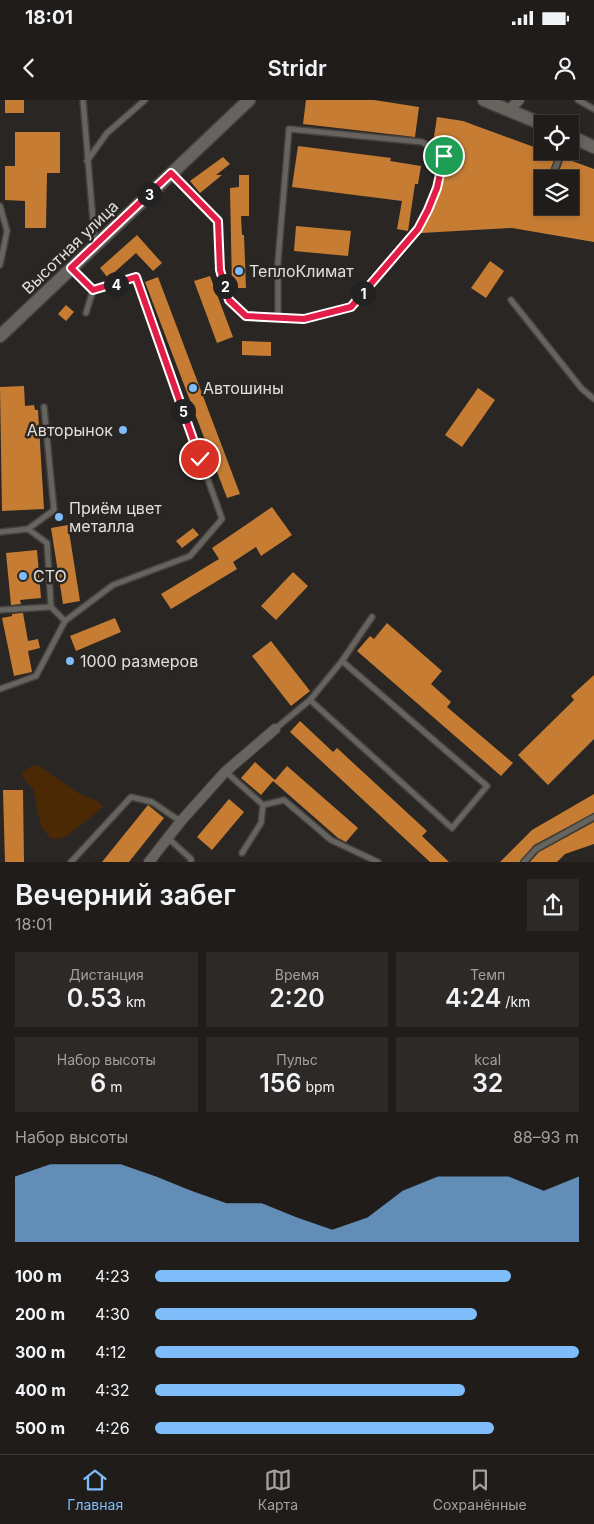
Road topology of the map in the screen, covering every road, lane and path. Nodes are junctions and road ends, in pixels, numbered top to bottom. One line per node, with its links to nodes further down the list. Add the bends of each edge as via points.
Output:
1 (83, 100): 12 (lane)
2 (145, 100): 12 (lane, via 107,133)
3 (249, 100): 13 (street, Высотная улица)
4 (484, 100): 8 (street)
5 (519, 100): 8 (street)
6 (578, 100): 7 (lane)
7 (594, 109)
8 (509, 110): 9 (street)
9 (534, 121)
10 (579, 140): 11 (street)
11 (594, 147)
12 (87, 161): 15 (lane)
13 (171, 173): 15 (street, Высотная улица); 21 (lane, via 218,221 220,270 229,300 246,316)
14 (0, 206): 16 (lane, via 7,231)
15 (95, 246): 17 (street, Высотная улица)
16 (0, 265)
17 (71, 268): 18 (lane); 22 (street, Высотная улица)
18 (93, 290): 20 (lane); 31 (lane, via 136,277 222,519 190,556 112,585)
19 (510, 300): 24 (lane, via 582,389)
20 (86, 313)
21 (278, 318): 21 (lane, via 304,319 351,307 418,229 437,188 444,156 422,142 289,130 278,261)
22 (6, 326): 23 (street, Высотная улица)
23 (0, 336)
24 (594, 399)
25 (44, 407): 26 (lane, via 54,510)
26 (28, 528): 27 (lane); 28 (lane, via 47,543)
27 (0, 532)
28 (51, 607): 29 (lane); 31 (lane)
29 (0, 610)
30 (372, 616): 32 (lane)
31 (65, 621): 33 (lane, via 36,676)
32 (342, 661): 34 (lane); 34 (lane, via 487,786 452,828)
33 (0, 689)
34 (310, 700): 35 (lane)
35 (275, 729): 36 (street)
36 (225, 772): 37 (lane); 39 (street)
37 (263, 805): 41 (lane, via 261,823); 45 (lane, via 284,800 331,840)
38 (594, 817): 46 (lane, via 536,848)
39 (181, 821): 40 (street); 42 (lane, via 152,802 131,796)
40 (168, 838): 43 (street); 44 (lane)
41 (242, 853)
42 (71, 862)
43 (149, 862)
44 (191, 862)
45 (378, 862)
46 (524, 862)

